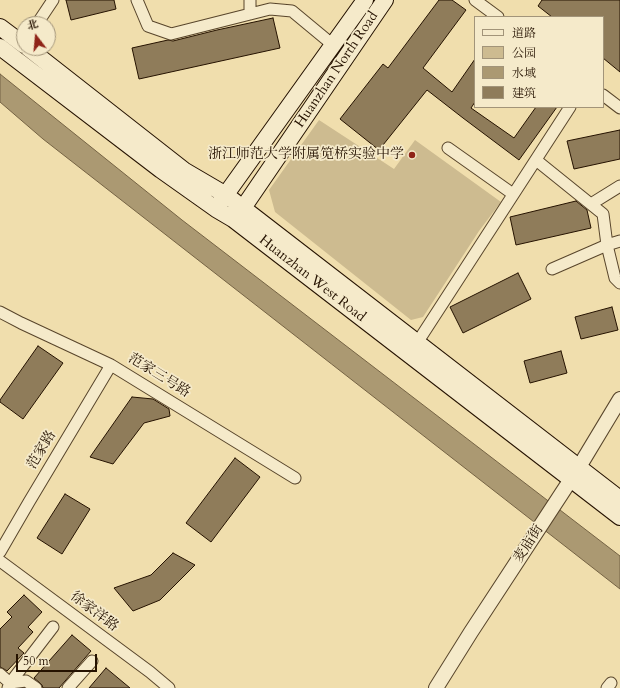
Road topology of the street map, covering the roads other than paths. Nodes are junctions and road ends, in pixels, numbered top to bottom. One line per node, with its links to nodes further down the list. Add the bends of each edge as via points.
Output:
1 (53, 0): 8 (street)
2 (137, 0): 7 (street, via 148,26 171,34)
3 (250, 0): 7 (street)
4 (364, 0): 12 (main road, Huanzhan North Road)
5 (385, 0): 25 (main road, Huanzhan North Road)
6 (475, 0): 9 (street)
7 (250, 14): 12 (street, via 270,9 292,11)
8 (42, 16)
9 (497, 16)
10 (0, 27): 11 (main road, Huanzhan West Road)
11 (16, 39)
12 (333, 45): 22 (main road, Huanzhan North Road)
13 (0, 47): 24 (main road, Huanzhan West Road)
14 (39, 56): 22 (main road, Huanzhan West Road, via 185,171)
15 (604, 96): 17 (street)
16 (569, 108): 19 (street)
17 (620, 108)
18 (448, 148): 21 (street)
19 (536, 160): 21 (street); 23 (street)
20 (620, 186): 23 (street)
21 (513, 194): 31 (street)
22 (226, 195): 24 (main road, Huanzhan North Road); 25 (main road, Huanzhan West Road)
23 (591, 204): 27 (street, via 603,214)
24 (216, 209): 25 (main road, Huanzhan West Road)
25 (238, 213): 31 (main road, Huanzhan West Road); 34 (main road, Huanzhan West Road)
26 (620, 242): 27 (street)
27 (607, 245): 28 (street); 29 (street, via 615,278)
28 (552, 269)
29 (620, 283)
30 (0, 312): 32 (street, 范家三号路)
31 (418, 343): 34 (main road, Huanzhan West Road)
32 (111, 365): 35 (street, 范家三号路); 38 (street, 范家路)
33 (620, 400): 34 (street, 麦庙街)
34 (575, 473): 36 (main road, Huanzhan West Road); 37 (main road, Huanzhan West Road); 47 (street, 麦庙街)
35 (295, 478)
36 (620, 499)
37 (620, 517)
38 (0, 552)
39 (0, 561): 46 (street, 徐家洋路)
40 (53, 627): 43 (street)
41 (92, 661): 45 (street)
42 (0, 674): 43 (street)
43 (9, 685): 44 (street, via 26,681)
44 (36, 688)
45 (68, 688)
46 (169, 688)
47 (436, 688)

